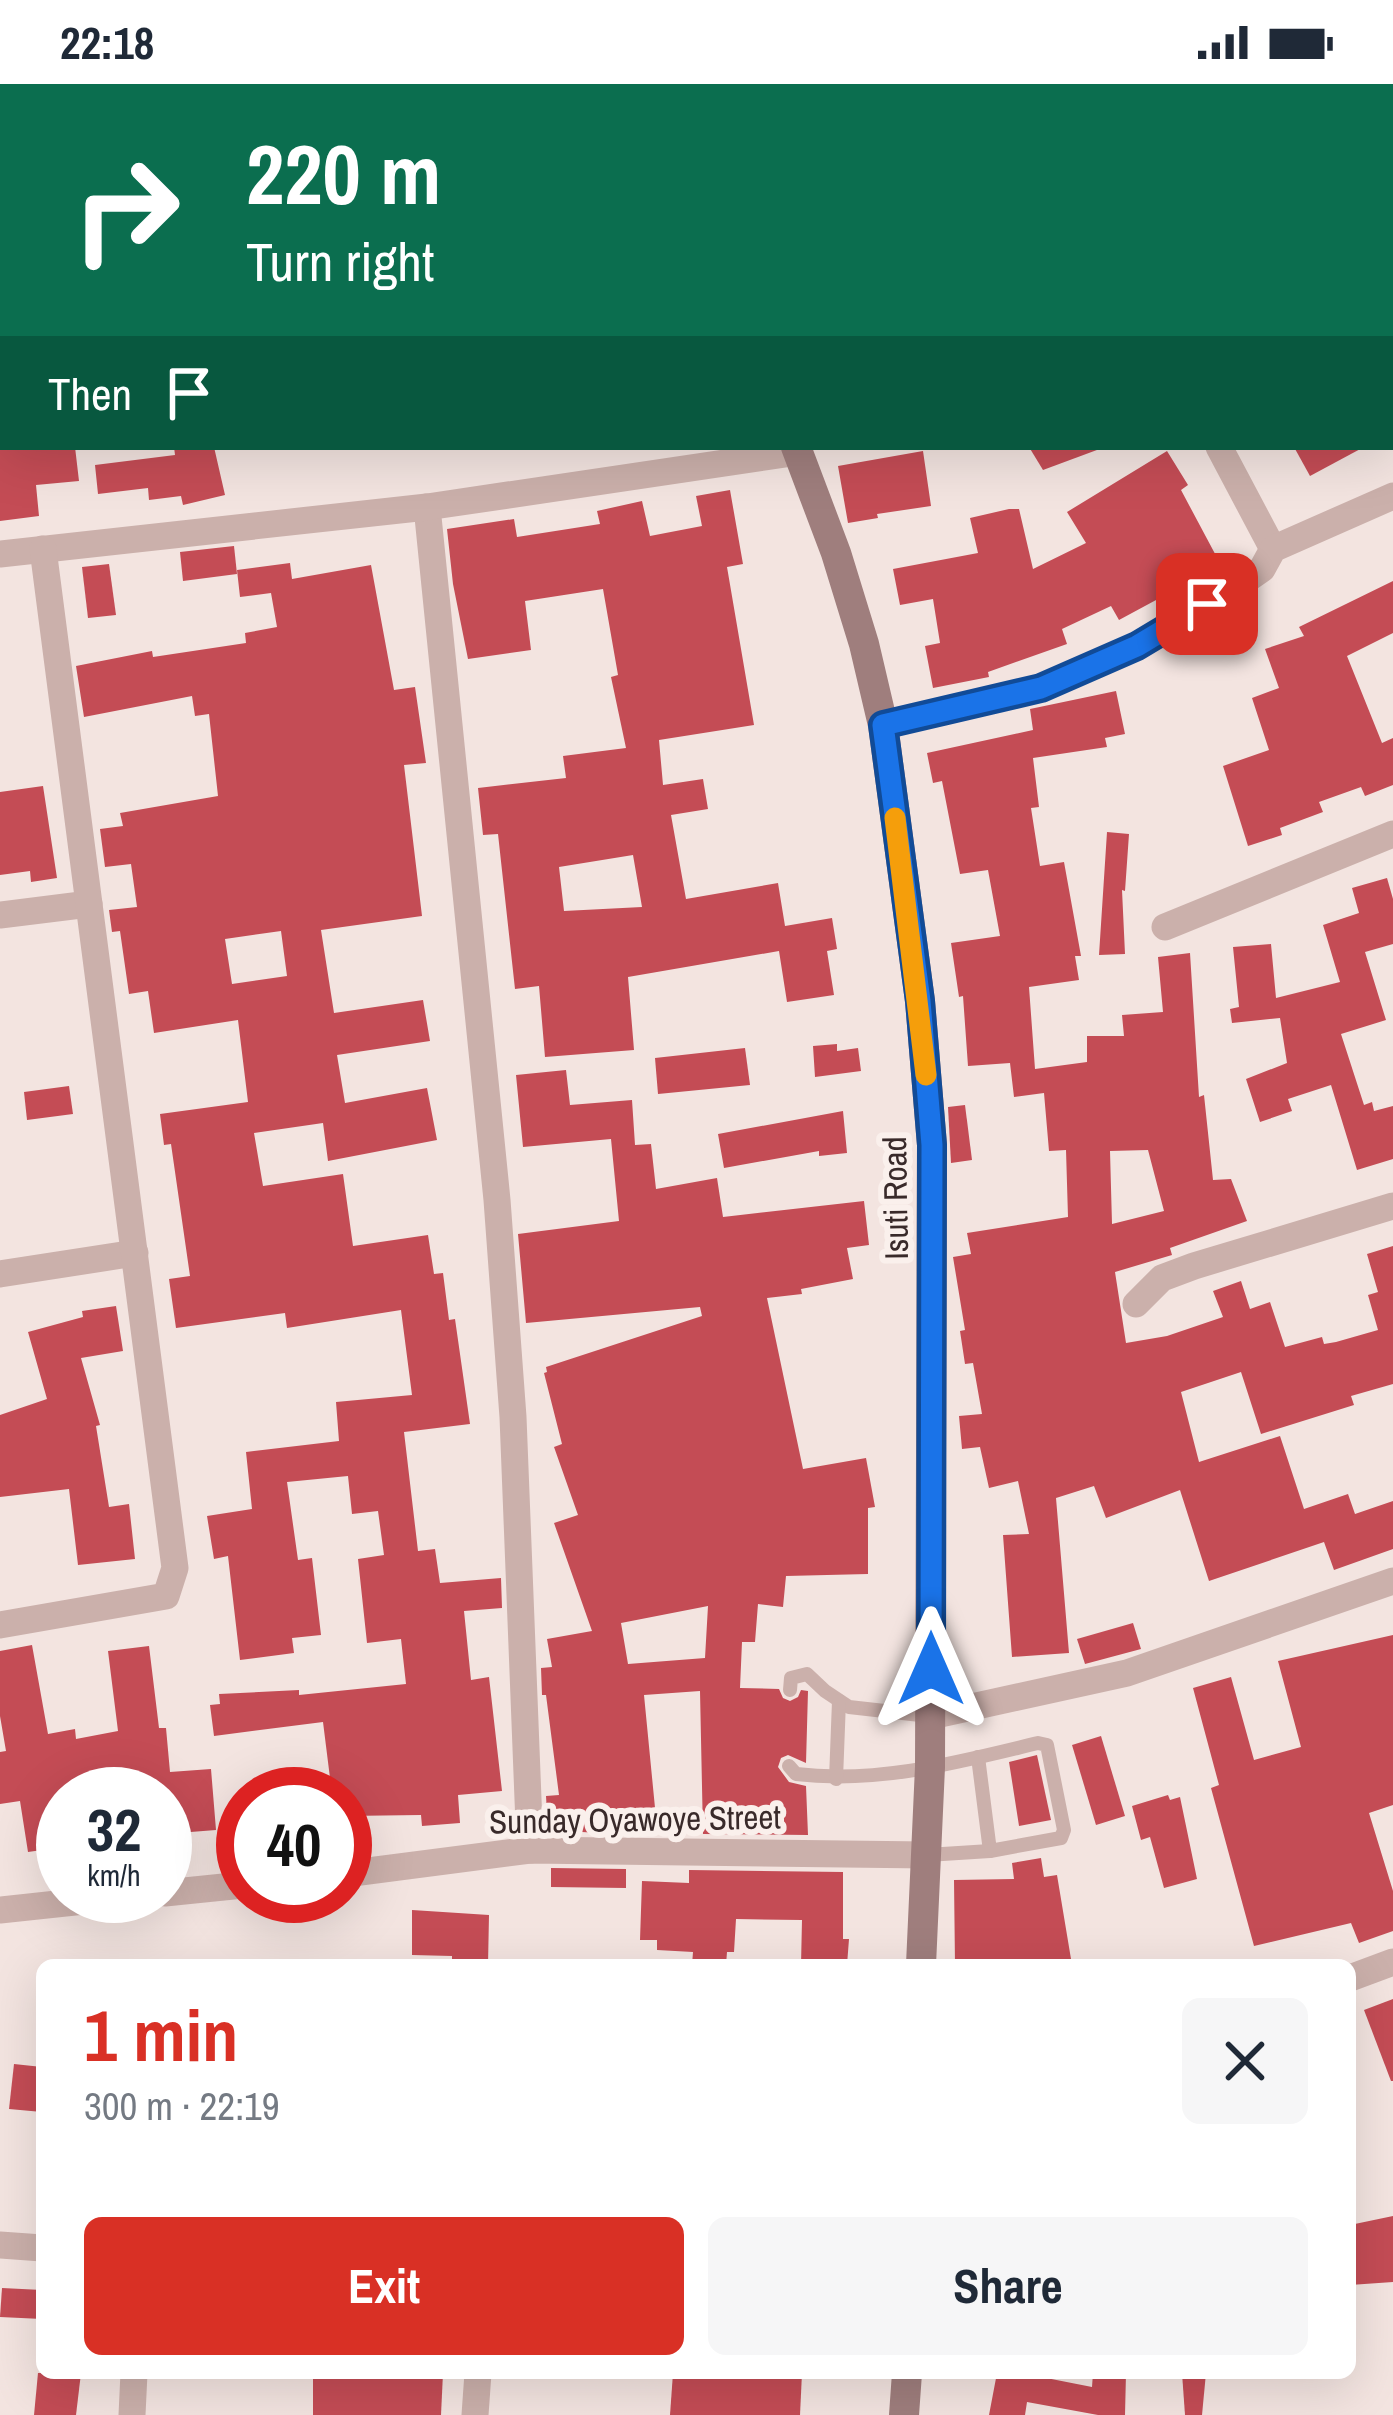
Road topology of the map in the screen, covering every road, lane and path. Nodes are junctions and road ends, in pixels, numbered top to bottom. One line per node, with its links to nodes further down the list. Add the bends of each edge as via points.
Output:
1 (798, 450): 4 (street); 8 (street, Isuti Road)
2 (1221, 450): 6 (street)
3 (1393, 496): 6 (street)
4 (427, 507): 5 (street); 26 (street, via 497,1200)
5 (43, 549): 7 (street); 10 (street)
6 (1274, 549): 8 (street, via 1262,569 1137,646 1041,688)
7 (0, 554)
8 (883, 725): 21 (street, Isuti Road, via 932,1145)
9 (1393, 834): 12 (street)
10 (89, 904): 11 (street); 14 (street)
11 (0, 915)
12 (1165, 927)
13 (1393, 1206): 16 (street, via 1162,1278)
14 (135, 1253): 15 (street); 18 (street, via 176,1568 166,1596)
15 (0, 1274)
16 (1136, 1304)
17 (1393, 1581): 21 (street, via 1127,1673)
18 (0, 1625)
19 (790, 1690): 20 (lane, via 791,1678 808,1674)
20 (838, 1701): 21 (lane); 25 (lane)
21 (931, 1716): 24 (street, Isuti Road)
22 (978, 1757): 24 (lane); 27 (lane); 27 (lane, via 1047,1745 1064,1830 1053,1841)
23 (789, 1766): 25 (lane)
24 (930, 1767): 25 (lane); 28 (street, Isuti Road)
25 (836, 1779)
26 (530, 1850): 28 (street, Sunday Oyawoye Street); 29 (street, Sunday Oyawoye Street)
27 (990, 1851): 28 (lane)
28 (927, 1855): 32 (street, Isuti Road)
29 (372, 1870)
30 (36, 1906): 31 (street)
31 (0, 1910)
32 (921, 1959)
33 (1393, 1963): 34 (street)
34 (1356, 1976)
35 (0, 2245): 36 (street)
36 (36, 2248)
37 (134, 2379): 40 (street)
38 (478, 2379): 41 (street)
39 (907, 2379): 42 (street)
40 (132, 2415)
41 (476, 2415)
42 (904, 2415)

